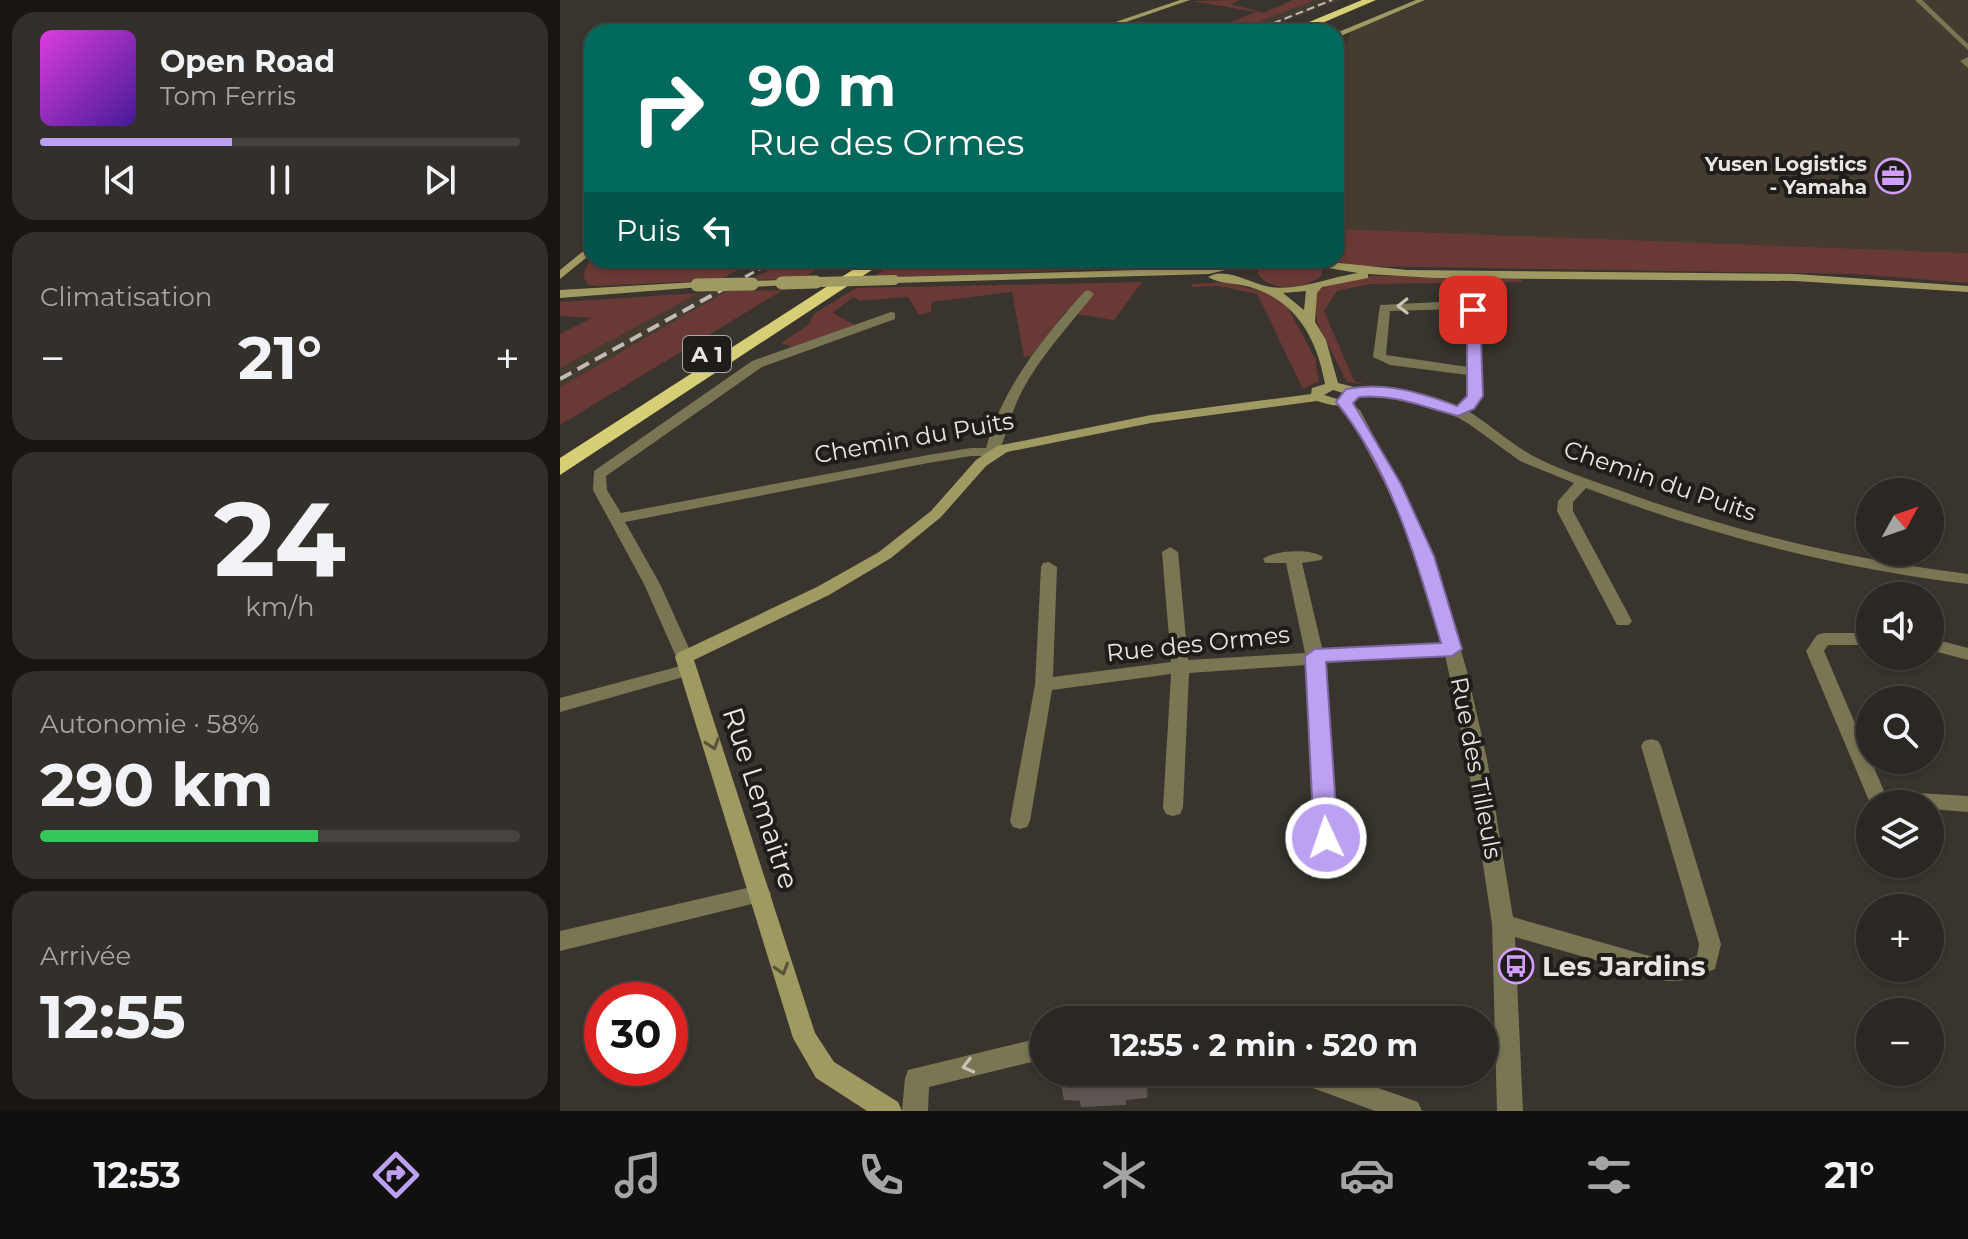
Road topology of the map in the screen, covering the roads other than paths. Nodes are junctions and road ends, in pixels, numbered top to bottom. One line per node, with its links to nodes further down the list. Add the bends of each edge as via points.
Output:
1 (1187, 0): 6 (street)
2 (1371, 0): 7 (highway)
3 (1389, 0): 8 (highway)
4 (1422, 0): 9 (street)
5 (1918, 0): 10 (street)
6 (1114, 24)
7 (1311, 24)
8 (1329, 24)
9 (1344, 33)
10 (1968, 48)
11 (1968, 59): 12 (street)
12 (1968, 66)
13 (584, 254): 23 (street)
14 (584, 258): 27 (street)
15 (1344, 264): 21 (street)
16 (843, 268): 36 (highway, A 1)
17 (867, 268): 38 (highway, A 1)
18 (1231, 268): 22 (street)
19 (1253, 268): 25 (street, via 1249,275)
20 (1324, 268): 24 (street, via 1329,275)
21 (1426, 273): 24 (street); 26 (street, via 1872,281)
22 (1118, 275): 25 (street, via 1216,277); 27 (street, bridge)
23 (560, 276)
24 (1321, 284): 25 (street, via 1295,290); 30 (street, via 1311,292)
25 (1265, 287): 30 (street, via 1283,294)
26 (1968, 289)
27 (566, 293)
28 (1088, 294): 37 (street, via 1037,354 996,433)
29 (891, 316): 40 (street, Rue Lemaitre, via 757,364 599,474)
30 (1309, 323): 32 (street)
31 (1474, 372): 31 (street, one-way to 31, via 1473,310 1459,305 1384,308 1379,357); 35 (street, via 1473,402)
32 (1332, 386): 33 (street, via 1317,391); 34 (street)
33 (1318, 397): 34 (street); 37 (street, Chemin du Puits, via 1151,419)
34 (1347, 398): 35 (street, Chemin du Puits, via 1404,393); 50 (street, Rue des Tilleuls, via 1425,556)
35 (1458, 411): 39 (street, Chemin du Puits, via 1515,452)
36 (560, 449)
37 (992, 453): 40 (street, Chemin du Puits, via 957,454); 53 (street, via 936,514 885,555)
38 (560, 471)
39 (1584, 481): 46 (street, Chemin du Puits, via 1814,556); 47 (street, via 1566,501 1565,511)
40 (615, 519): 53 (street, Rue Lemaitre, via 652,584)
41 (1170, 552): 54 (street)
42 (1315, 557): 43 (street)
43 (1293, 558): 44 (street); 52 (street)
44 (1271, 559)
45 (1049, 567): 55 (street)
46 (1968, 579)
47 (1623, 621)
48 (1856, 638): 58 (street, via 1823,639 1815,651 1877,798)
49 (1944, 648): 51 (street)
50 (1452, 649): 52 (street, Rue des Ormes); 63 (street, Rue des Tilleuls, via 1477,759)
51 (1968, 654)
52 (1315, 656): 54 (street, Rue des Ormes); 61 (street)
53 (686, 664): 56 (street); 62 (street, Rue Lemaitre, one-way to 62)
54 (1180, 667): 55 (street, Rue des Ormes); 59 (street)
55 (1044, 685): 60 (street)
56 (560, 705)
57 (1651, 746): 63 (street, via 1710,944 1707,962 1667,971)
58 (1968, 804)
59 (1173, 808)
60 (1020, 821)
61 (1326, 838)
62 (760, 894): 64 (street); 67 (street, Rue Lemaitre, one-way to 67, via 797,1016 816,1058 838,1079)
63 (1503, 924): 70 (street, Rue des Tilleuls)
64 (560, 941)
65 (1030, 1051): 68 (street, one-way to 68, via 917,1078)
66 (1339, 1086): 69 (street)
67 (889, 1111)
68 (915, 1111)
69 (1409, 1111)
70 (1510, 1111)

